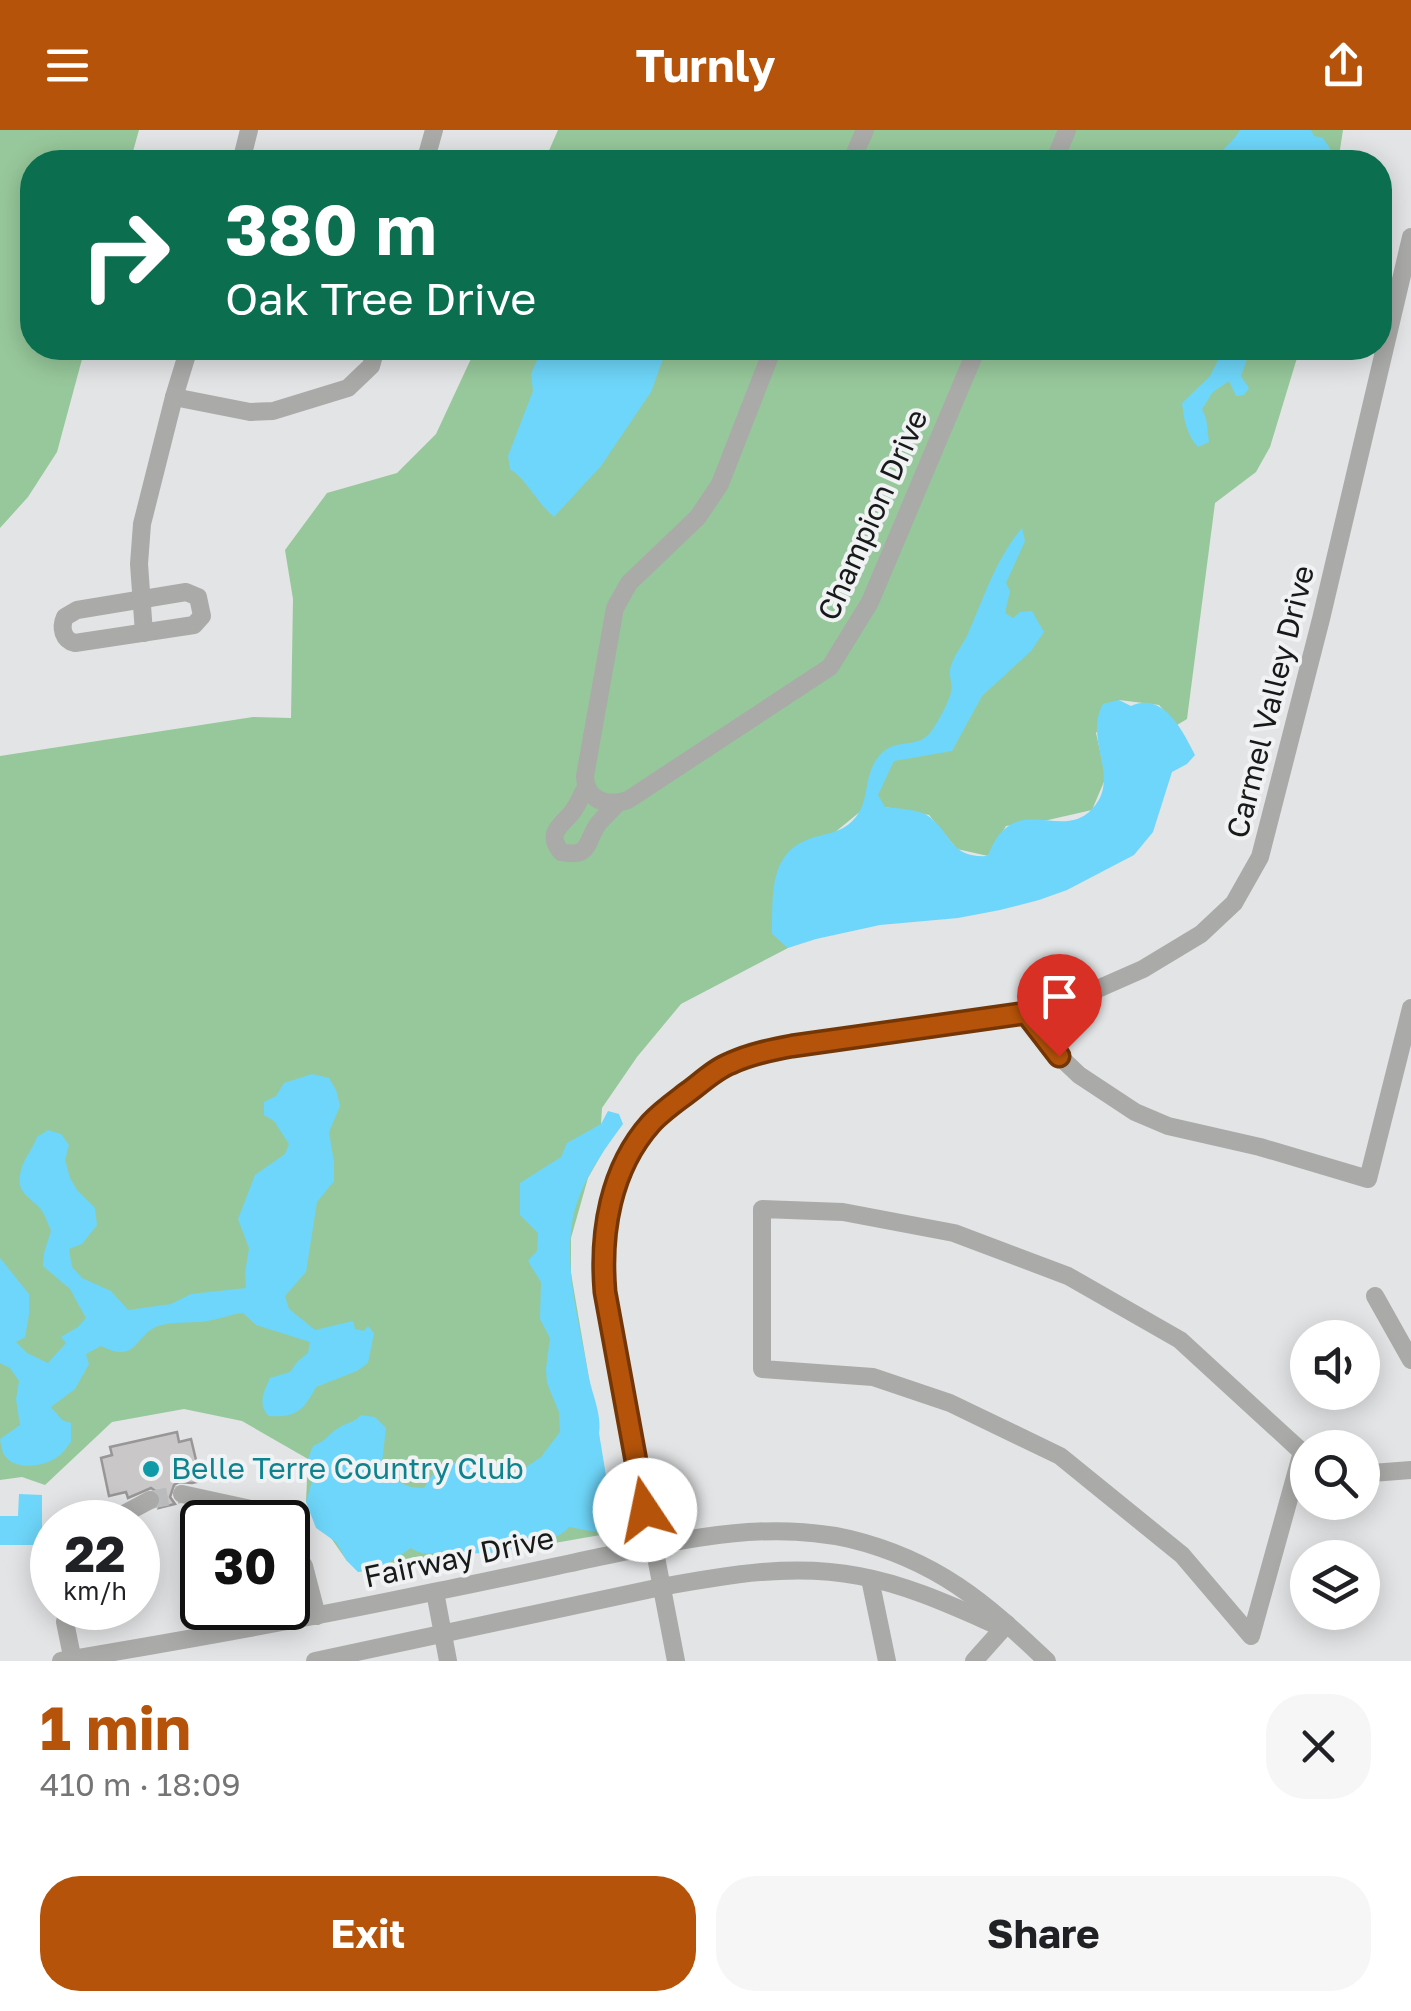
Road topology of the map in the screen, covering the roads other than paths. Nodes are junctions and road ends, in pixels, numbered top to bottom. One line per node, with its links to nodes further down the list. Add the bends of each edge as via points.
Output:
1 (1411, 237): 2 (street, Carmel Valley Drive)
2 (1392, 319)
3 (185, 360): 8 (street)
4 (373, 360): 8 (street, via 348,388 273,411)
5 (768, 360): 11 (street, via 720,484 698,518 629,583 615,608 584,776)
6 (971, 360): 12 (street, Champion Drive, via 870,602 830,667)
7 (1382, 360): 14 (street, Carmel Valley Drive, via 1260,857 1234,902 1201,934 1143,970)
8 (174, 397): 9 (street, via 138,545)
9 (140, 599): 10 (street); 10 (street, via 186,592 202,607 194,625); 10 (street, via 70,612 63,631 75,644)
10 (144, 633)
11 (589, 794): 12 (street); 12 (street, via 558,826 555,845 561,852 583,852)
12 (617, 804)
13 (1411, 1008): 14 (street, via 1368,1179 1136,1112 1079,1076)
14 (1026, 1013): 22 (street, Carmel Valley Drive, via 760,1052 727,1064 652,1121 638,1140 608,1214 602,1263)
15 (1374, 1296): 16 (street)
16 (1411, 1360)
17 (1305, 1453): 17 (street, via 1180,1340 1068,1276 954,1234 842,1212 762,1209 762,1369 873,1377 950,1402 1060,1456 1182,1555 1251,1636)
18 (1411, 1470): 19 (street)
19 (1380, 1472)
20 (182, 1494): 21 (street)
21 (208, 1500)
22 (652, 1546): 24 (street, Carmel Valley Drive); 26 (street, Fairway Drive); 29 (street, Fairway Drive, via 798,1530 850,1539 928,1567 970,1592)
23 (870, 1579): 24 (street, Fairway Drive, via 781,1570); 29 (street, Fairway Drive); 36 (street)
24 (661, 1587): 30 (street, Fairway Drive); 35 (street, Carmel Valley Drive)
25 (310, 1589): 27 (street)
26 (435, 1592): 27 (street, Fairway Drive); 30 (street)
27 (317, 1616): 31 (street, Fairway Drive)
28 (66, 1630): 32 (street)
29 (1010, 1630): 37 (street); 38 (street, Fairway Drive)
30 (443, 1633): 33 (street, Fairway Drive); 34 (street)
31 (124, 1656): 32 (street, Fairway Drive)
32 (69, 1660)
33 (315, 1661)
34 (448, 1661)
35 (676, 1661)
36 (887, 1661)
37 (974, 1661)
38 (1047, 1661)

